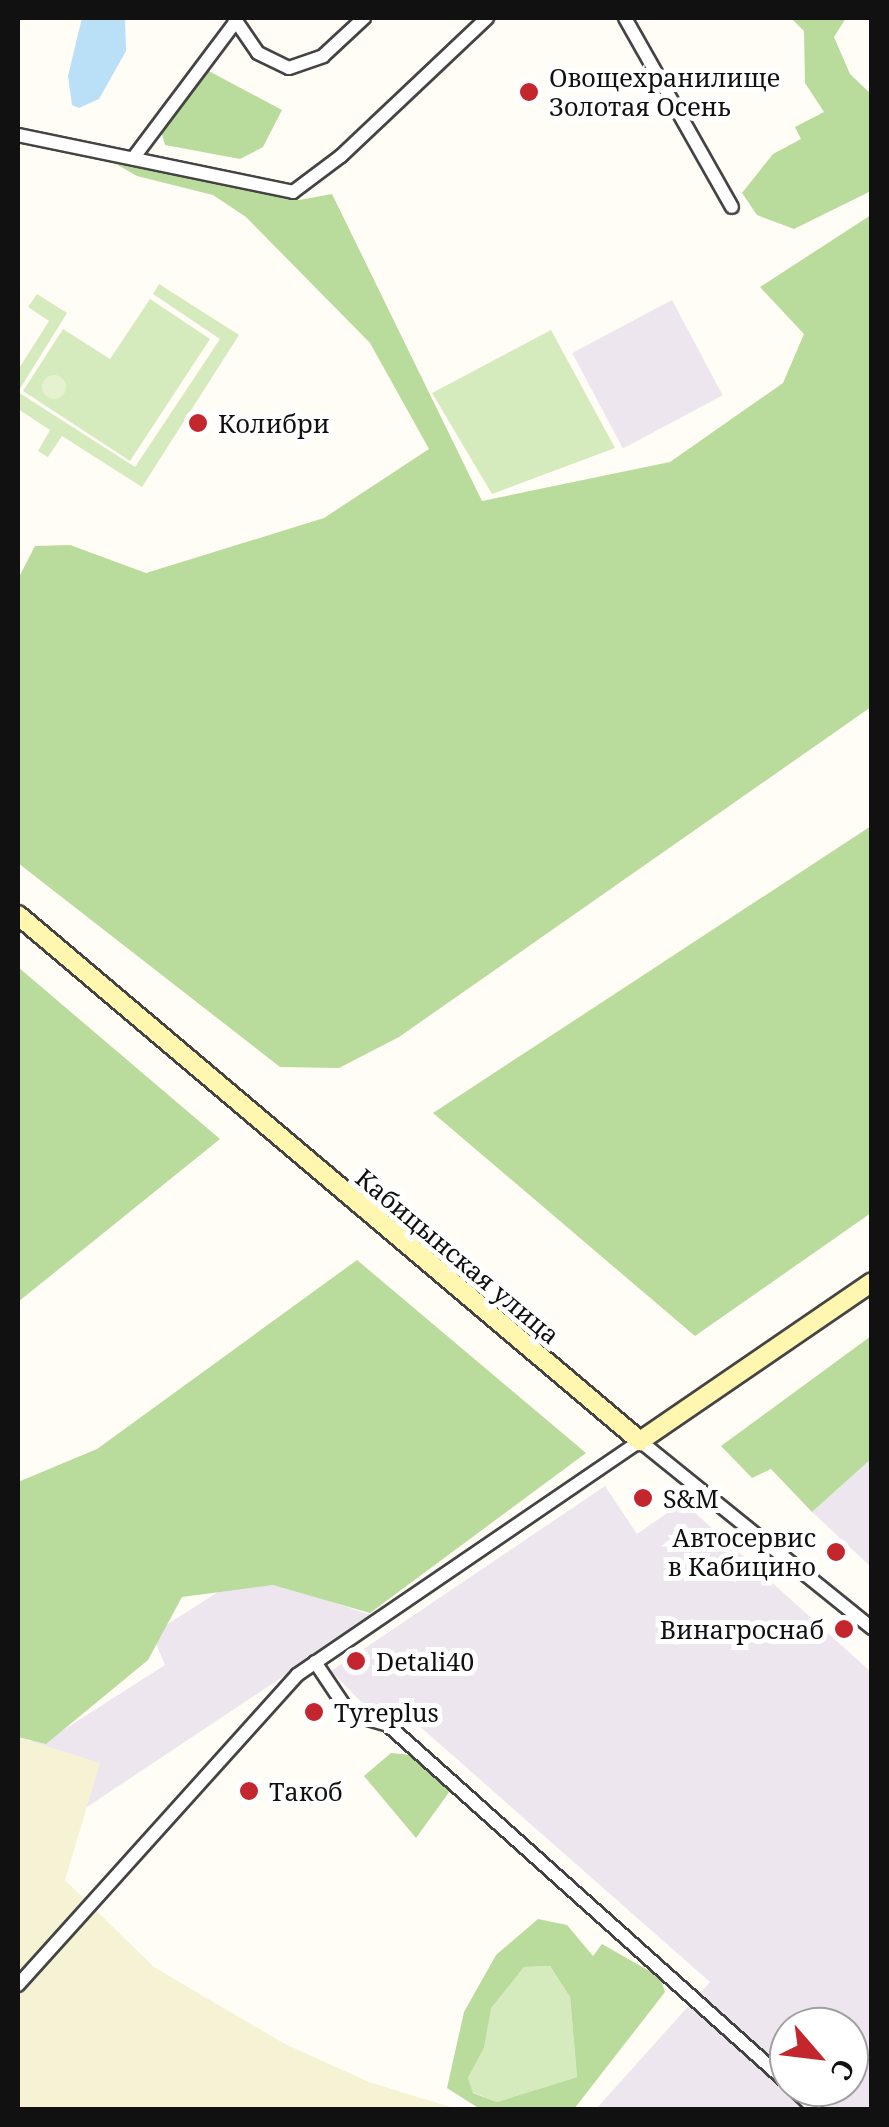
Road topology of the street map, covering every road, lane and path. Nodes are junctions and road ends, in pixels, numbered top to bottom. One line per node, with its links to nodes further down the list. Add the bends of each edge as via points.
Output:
1 (364, 18): 4 (street, via 323,56 289,68 258,53)
2 (487, 18): 6 (street, via 342,156 292,192)
3 (626, 18): 7 (street)
4 (235, 19): 6 (street)
5 (18, 135): 6 (street)
6 (134, 157)
7 (732, 207)
8 (18, 915): 10 (street, Кабицынская улица)
9 (872, 1282): 10 (street)
10 (640, 1441): 11 (street, Кабицынская улица); 12 (street)
11 (872, 1628)
12 (315, 1662): 13 (street); 14 (street, via 350,1714 388,1725)
13 (18, 1984)
14 (769, 2066)

